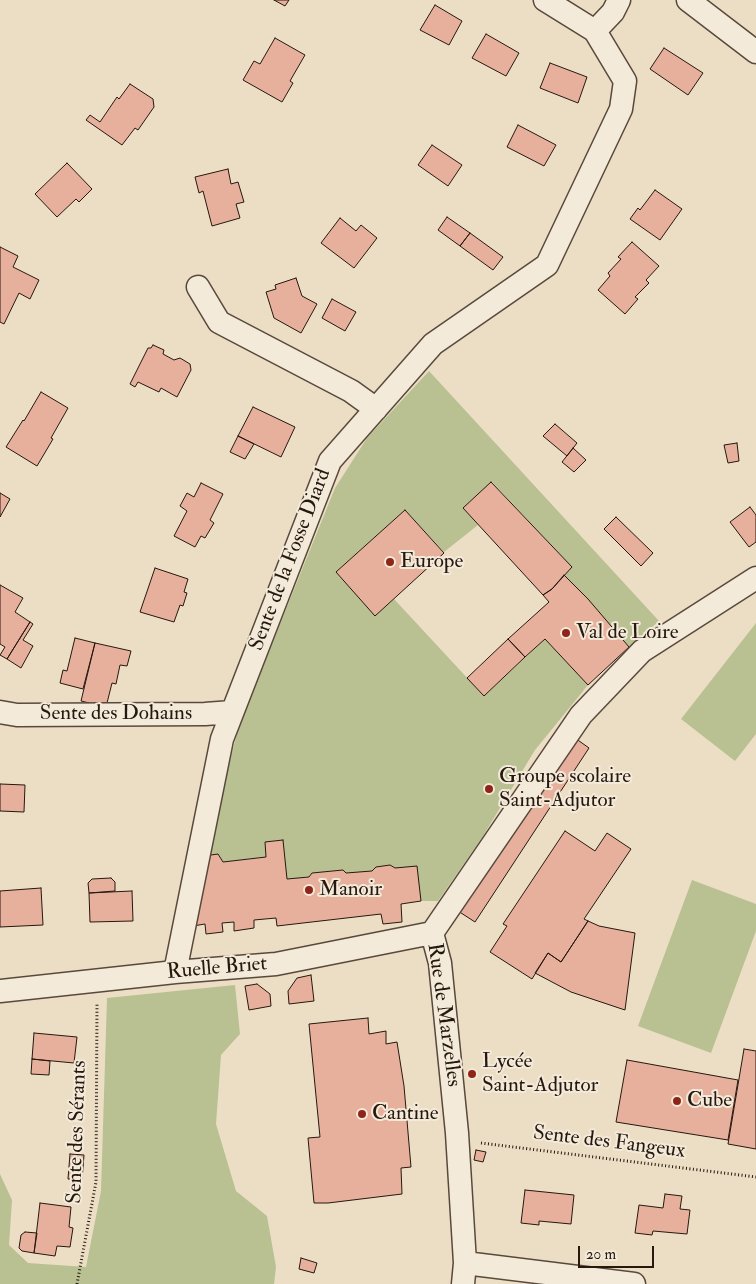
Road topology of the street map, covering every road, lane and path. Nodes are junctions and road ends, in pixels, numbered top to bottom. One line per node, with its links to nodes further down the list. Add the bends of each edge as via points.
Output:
1 (545, 0): 4 (street)
2 (619, 0): 4 (street, via 613,12)
3 (688, 0): 5 (street)
4 (595, 31): 7 (street, Sente de la Fosse Diard, via 625,81 621,109 547,265 433,344)
5 (756, 52)
6 (198, 287): 7 (street, via 219,322 351,391)
7 (376, 409): 10 (street, Sente de la Fosse Diard, via 330,461)
8 (756, 578): 11 (street, Rue de Marzelles, via 642,652 581,715)
9 (0, 712): 10 (street, Sente des Dohains, via 17,715)
10 (232, 712): 12 (street, Sente de la Fosse Diard, via 222,739)
11 (432, 933): 12 (street, Ruelle Briet, via 276,964); 15 (street, Rue de Marzelles, via 440,963)
12 (175, 972): 13 (street, Ruelle Briet)
13 (97, 981): 14 (street, Ruelle Briet); 18 (path, Sente des Sérants, via 96,1182)
14 (0, 991)
15 (458, 1141): 16 (path, Sente des Fangeux, via 496,1143); 17 (street, Rue de Marzelles)
16 (756, 1177)
17 (464, 1274): 19 (street)
18 (77, 1284)
19 (634, 1284)

